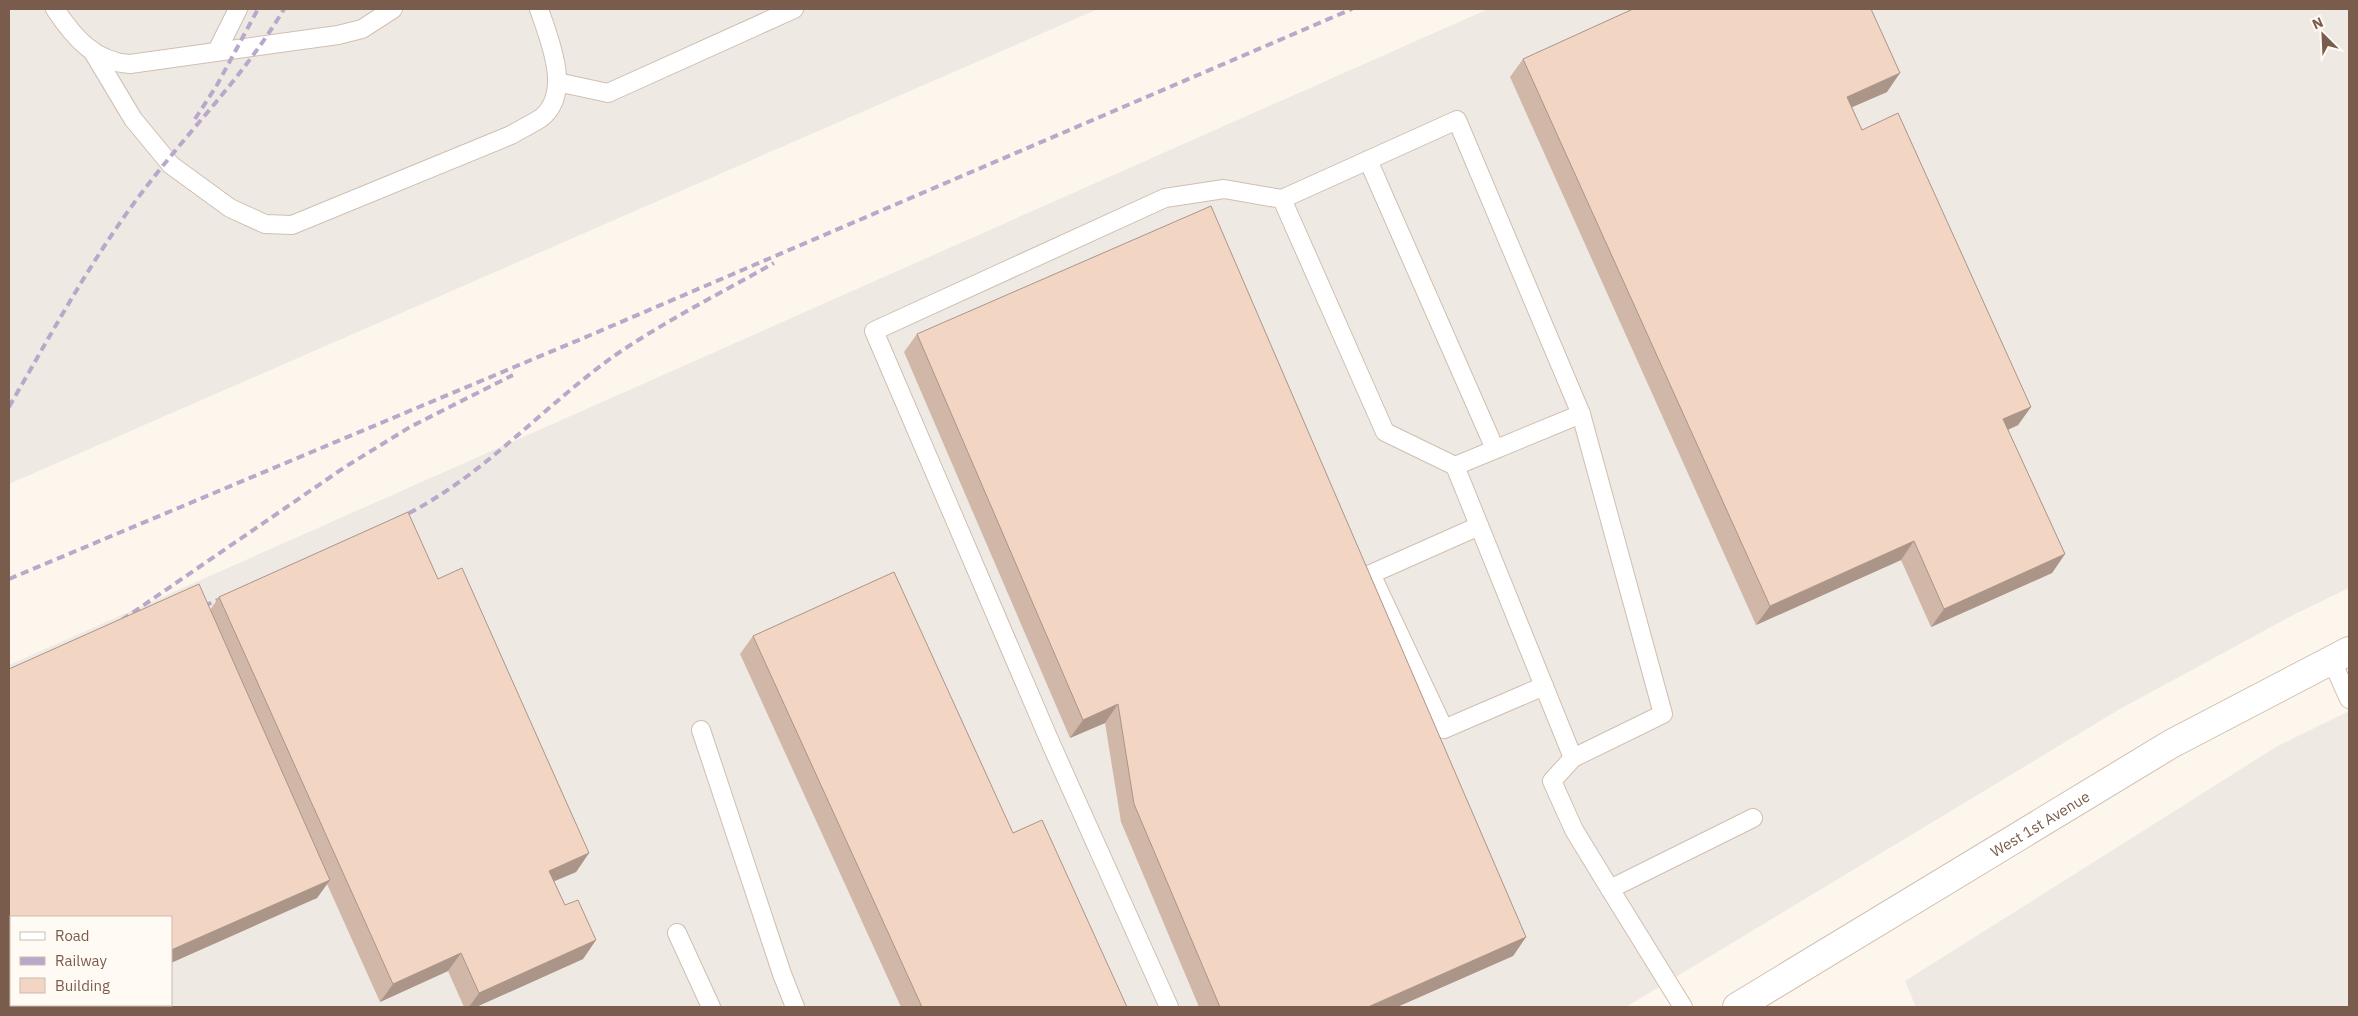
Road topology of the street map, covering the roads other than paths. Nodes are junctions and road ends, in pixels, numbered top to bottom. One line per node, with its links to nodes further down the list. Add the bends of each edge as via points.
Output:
1 (55, 9): 7 (lane, via 72,34)
2 (238, 9): 6 (lane)
3 (393, 9): 6 (lane, via 362,29 338,35)
4 (539, 9): 8 (lane, via 551,44)
5 (794, 9): 8 (lane, via 608,93)
6 (217, 51): 7 (lane, via 130,64 114,63)
7 (93, 52): 8 (lane, via 133,119 171,165 230,208 265,224 292,225 511,135 542,117 554,101)
8 (557, 82)
9 (1368, 160): 10 (lane); 11 (lane, via 1457,120); 12 (lane)
10 (1282, 199): 13 (lane, via 1385,432); 25 (lane, via 1224,189 1165,198 874,331 1047,735)
11 (1581, 414): 12 (lane); 19 (lane, via 1663,714)
12 (1495, 449): 13 (lane)
13 (1455, 466): 14 (lane)
14 (1479, 526): 16 (lane); 16 (lane, via 1371,574 1444,729)
15 (2340, 655): 17 (lane); 27 (street, West 1st Avenue, via 2171,744)
16 (1544, 686): 19 (lane)
17 (2349, 699)
18 (702, 730): 24 (lane)
19 (1573, 758): 21 (lane, via 1552,781 1574,830)
20 (1753, 818): 21 (lane)
21 (1610, 889): 26 (lane)
22 (677, 933): 23 (lane)
23 (711, 1007)
24 (795, 1007)
25 (1169, 1007)
26 (1683, 1007)
27 (1737, 1007)

